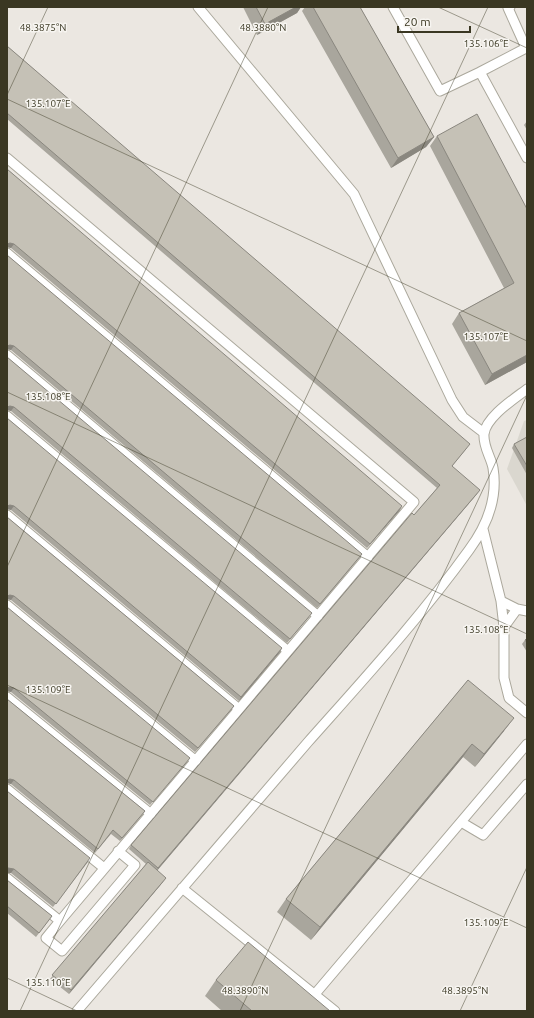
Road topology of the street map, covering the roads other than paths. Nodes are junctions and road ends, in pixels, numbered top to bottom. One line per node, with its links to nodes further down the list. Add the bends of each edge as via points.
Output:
1 (198, 7): 11 (lane, via 354,194 452,400 463,417)
2 (393, 7): 4 (lane, via 440,91)
3 (510, 7): 4 (lane, via 508,8 526,48)
4 (480, 72): 6 (lane)
5 (7, 158): 14 (lane, via 414,502)
6 (527, 158)
7 (7, 253): 14 (lane)
8 (7, 354): 19 (lane)
9 (527, 390): 11 (lane, via 498,410)
10 (7, 416): 21 (lane)
11 (484, 433): 13 (lane, via 486,451 493,468 493,492)
12 (7, 515): 23 (lane)
13 (483, 529): 15 (lane); 34 (lane, via 463,559 414,620)
14 (368, 557): 19 (lane)
15 (500, 601): 17 (lane); 20 (lane)
16 (7, 605): 26 (lane)
17 (517, 609): 18 (lane); 20 (lane)
18 (527, 611)
19 (318, 616): 21 (lane)
20 (504, 626): 24 (lane, via 504,678 509,698)
21 (288, 651): 23 (lane)
22 (7, 697): 29 (lane)
23 (239, 709): 26 (lane)
24 (527, 713)
25 (527, 744): 30 (lane)
26 (196, 761): 29 (lane)
27 (527, 784): 30 (lane, via 483,835)
28 (7, 789): 32 (lane)
29 (151, 814): 31 (lane)
30 (461, 822): 36 (lane)
31 (118, 851): 32 (lane); 35 (lane, via 134,865 62,951 46,938)
32 (104, 868): 35 (lane)
33 (7, 878): 35 (lane)
34 (182, 888): 36 (lane); 37 (lane)
35 (60, 921)
36 (315, 994): 38 (lane)
37 (77, 1011)
38 (335, 1011)

